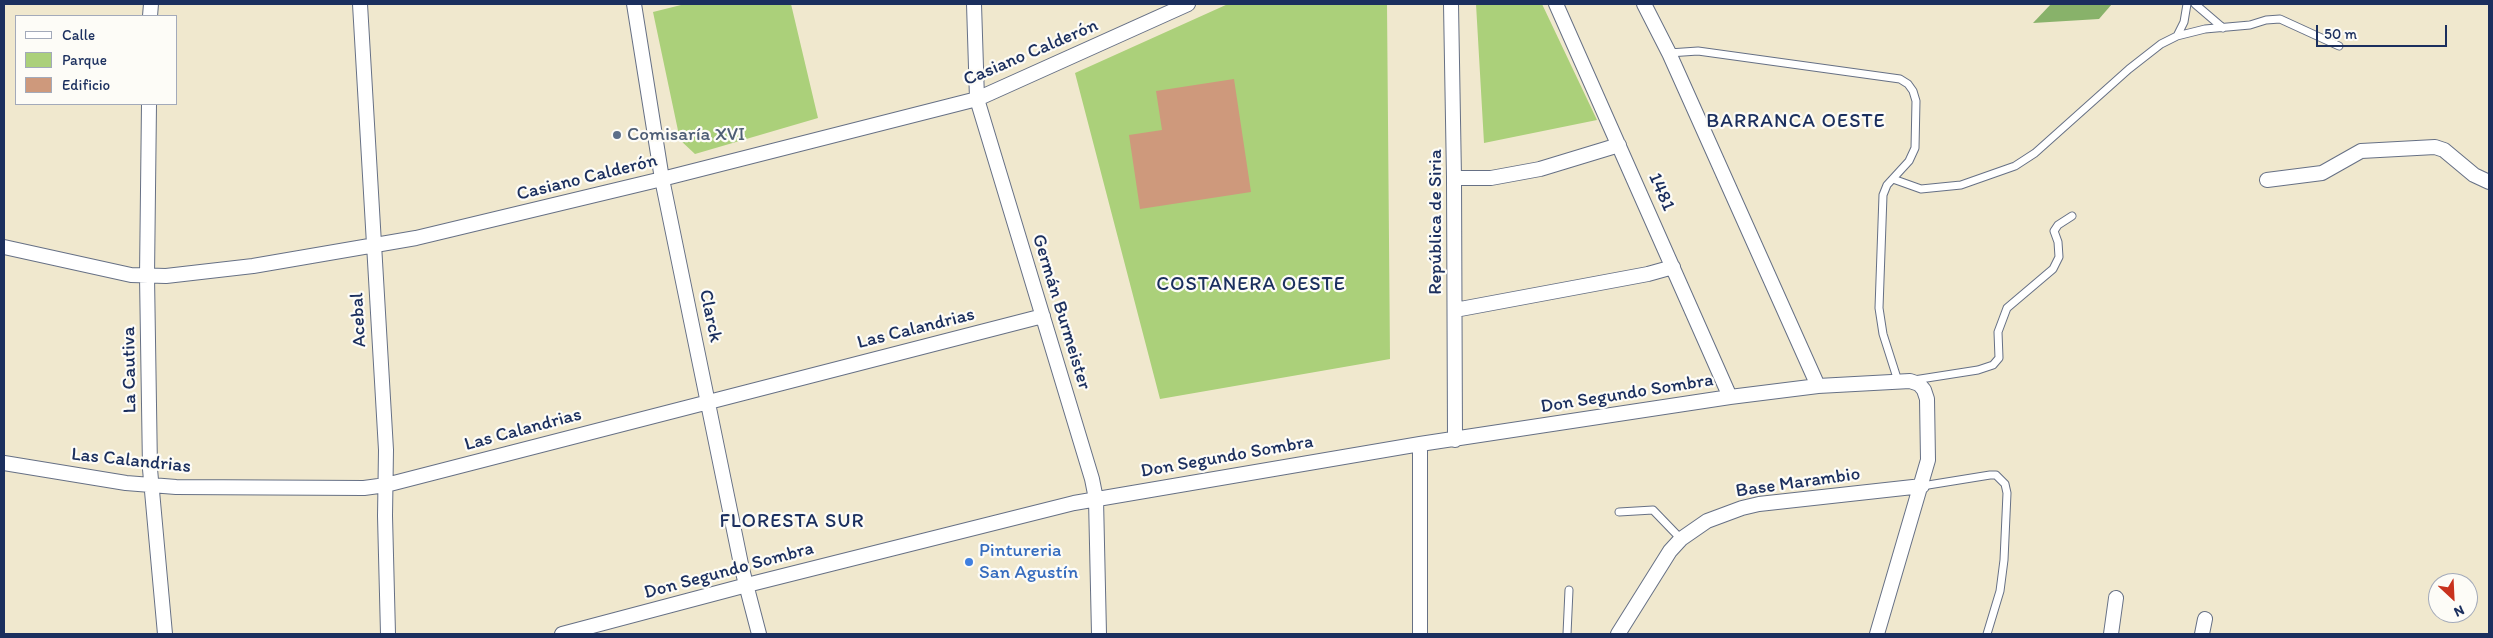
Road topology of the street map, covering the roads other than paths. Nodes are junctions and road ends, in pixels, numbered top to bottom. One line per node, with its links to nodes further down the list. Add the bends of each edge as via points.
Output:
1 (360, 4): 23 (street, Acebal)
2 (634, 4): 18 (street, Clarck)
3 (974, 4): 14 (street, Germán Burmeister)
4 (1188, 4): 14 (street, Casiano Calderón)
5 (1451, 4): 17 (street, República de Siria)
6 (1556, 4): 16 (street, 1481)
7 (1644, 4): 13 (street)
8 (2187, 4): 11 (lane, via 2184,22)
9 (2195, 4): 10 (lane)
10 (2224, 28): 11 (lane); 12 (lane, via 2280,19)
11 (2177, 36): 19 (lane, via 2129,69 2035,153 2015,166 1961,185 1921,189)
12 (2339, 46)
13 (1669, 53): 19 (lane, via 1698,51 1900,79 1908,84 1916,101 1915,148 1909,161); 30 (street)
14 (977, 99): 18 (street, Casiano Calderón); 28 (street, Germán Burmeister)
15 (149, 105): 26 (street, La Cautiva)
16 (1619, 145): 17 (street, via 1540,169 1492,178); 25 (street, 1481)
17 (1454, 178): 27 (street, República de Siria)
18 (662, 179): 23 (street, Casiano Calderón); 32 (street, Clarck)
19 (1893, 179): 29 (lane, via 1883,195 1879,308 1883,334)
20 (2267, 180): 21 (street, via 2322,172 2361,151 2435,147)
21 (2489, 182)
22 (2072, 216): 29 (lane, via 2058,225 2054,232 2059,257 2053,269 2007,308 1998,332 1999,358 1993,365)
23 (374, 246): 26 (street, Casiano Calderón, via 217,272); 37 (street, Acebal)
24 (4, 247): 26 (street, Casiano Calderón)
25 (1673, 267): 27 (street); 31 (street, 1481)
26 (147, 276): 36 (street, La Cautiva)
27 (1455, 310): 33 (street, República de Siria)
28 (1042, 316): 32 (street, Las Calandrias); 39 (street, Germán Burmeister)
29 (1904, 381): 30 (street, Don Segundo Sombra); 38 (street, via 1919,384 1927,399 1928,460)
30 (1818, 386): 31 (street, Don Segundo Sombra)
31 (1730, 397): 33 (street, Don Segundo Sombra)
32 (709, 400): 37 (street, Las Calandrias); 42 (street, Clarck)
33 (1455, 440): 34 (street, Don Segundo Sombra)
34 (1420, 444): 39 (street, Don Segundo Sombra); 51 (street)
35 (4, 462): 36 (street, Las Calandrias)
36 (150, 485): 37 (street, Las Calandrias, via 354,488); 46 (street, La Cautiva)
37 (386, 485): 47 (street, Acebal)
38 (1922, 486): 41 (street, Base Marambio, via 1742,508 1707,521); 54 (street); 55 (lane, via 1990,475 1996,475 2005,484 2004,560 2000,591)
39 (1096, 499): 42 (street, Don Segundo Sombra); 50 (street, Germán Burmeister)
40 (1619, 512): 41 (lane, via 1653,510)
41 (1681, 539): 53 (street, Base Marambio)
42 (747, 585): 48 (street, Don Segundo Sombra); 49 (street, Clarck)
43 (1569, 590): 52 (lane)
44 (2116, 598): 56 (street)
45 (2205, 619): 57 (street)
46 (165, 634)
47 (388, 634)
48 (562, 634)
49 (759, 634)
50 (1099, 634)
51 (1420, 634)
52 (1567, 634)
53 (1618, 634)
54 (1877, 634)
55 (1987, 634)
56 (2110, 634)
57 (2202, 634)

